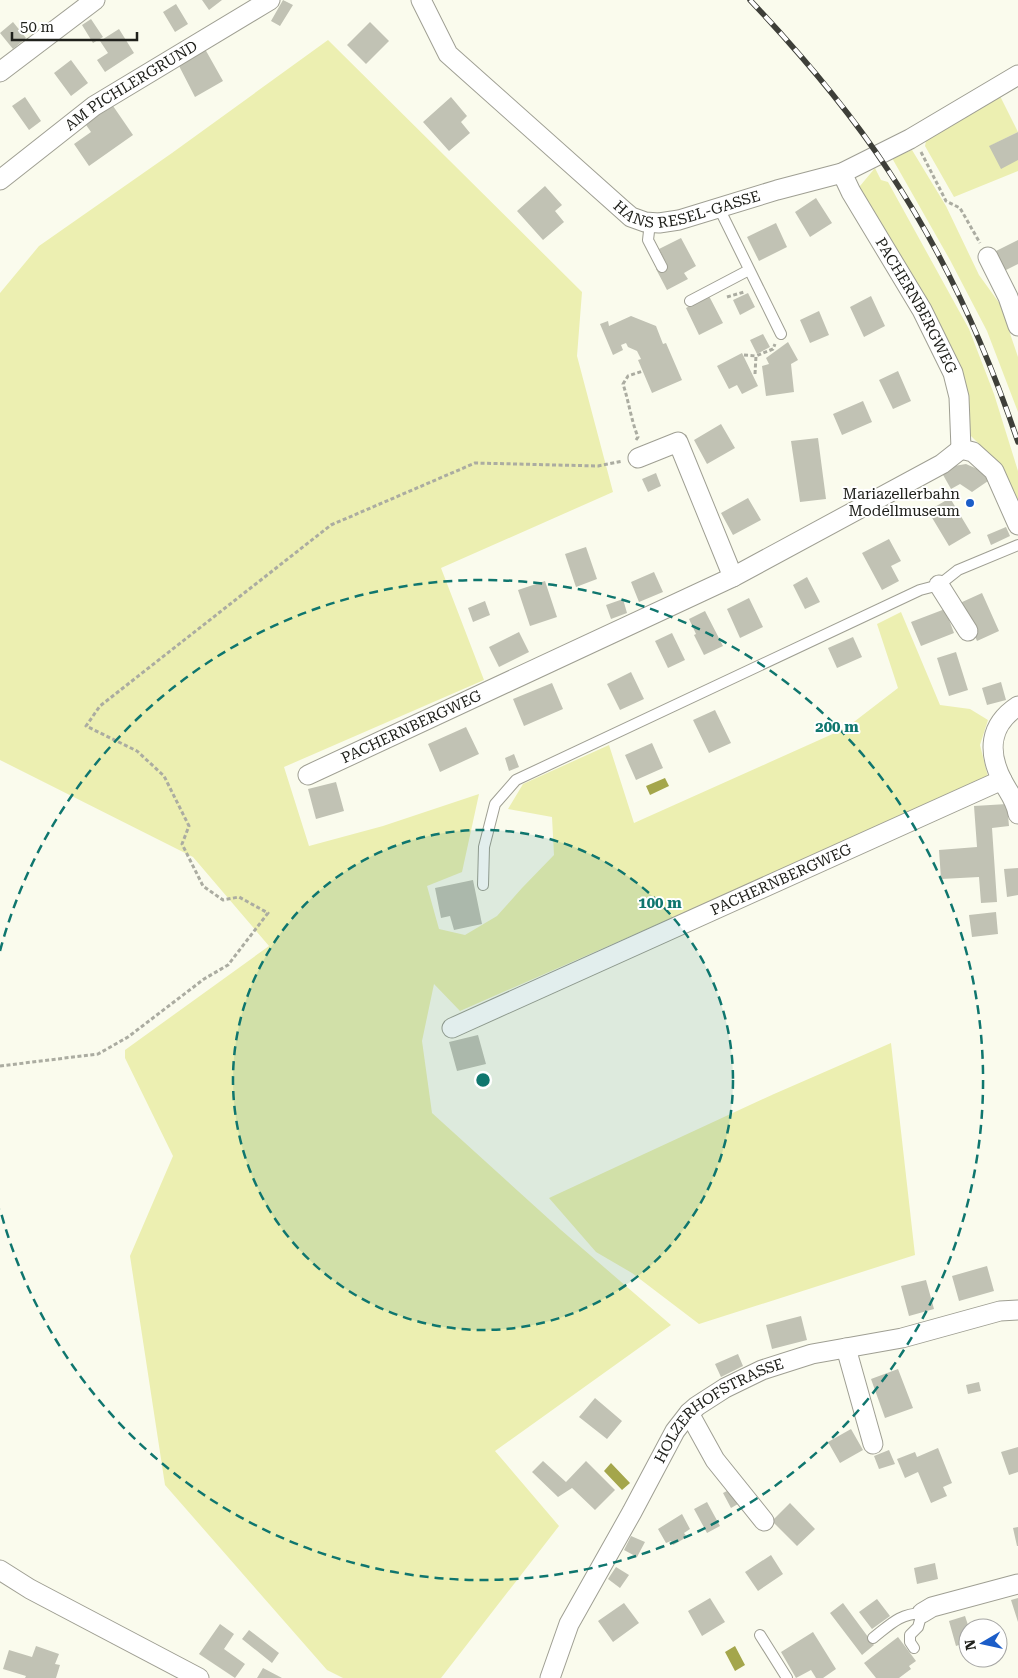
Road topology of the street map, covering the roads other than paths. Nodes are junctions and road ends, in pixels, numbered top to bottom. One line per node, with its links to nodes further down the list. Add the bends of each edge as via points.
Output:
1 (95, 0): 4 (street)
2 (270, 0): 7 (street, AM PICHLERGRUND, via 94,106)
3 (421, 0): 9 (street, HANS RESEL-GASSE, via 448,54 623,210 632,217)
4 (0, 72)
5 (1018, 75): 6 (street, HANS RESEL-GASSE, via 959,114)
6 (842, 173): 8 (street, HANS RESEL-GASSE); 16 (street, PACHERNBERGWEG, via 922,310 953,373 959,397)
7 (0, 180)
8 (719, 208): 9 (street, HANS RESEL-GASSE, via 680,220); 12 (lane)
9 (650, 222): 11 (lane, via 648,240)
10 (988, 257): 14 (street, via 1008,296)
11 (662, 267)
12 (749, 270): 13 (lane); 15 (lane)
13 (690, 301)
14 (1018, 326)
15 (780, 332)
16 (961, 449): 18 (street, via 973,452 994,471); 20 (street, PACHERNBERGWEG, via 942,464)
17 (635, 451): 20 (street, via 678,442)
18 (1018, 525)
19 (1018, 545): 21 (lane, via 958,570)
20 (732, 578): 24 (street, PACHERNBERGWEG)
21 (939, 585): 22 (street); 27 (lane, via 920,590 516,780 495,804 484,847)
22 (968, 631)
23 (1018, 706): 25 (street, via 1007,713 992,742)
24 (308, 775)
25 (1002, 780): 26 (street, via 1016,802); 28 (street, PACHERNBERGWEG)
26 (1018, 821)
27 (483, 885)
28 (452, 1028)
29 (1018, 1310): 30 (street, HOLZERHOFSTRASSE, via 1000,1310 902,1338)
30 (846, 1348): 31 (street, HOLZERHOFSTRASSE, via 812,1354 762,1370 725,1388); 32 (street)
31 (689, 1413): 33 (street, via 715,1460); 41 (street, HOLZERHOFSTRASSE, via 675,1431 568,1624)
32 (873, 1444)
33 (764, 1521)
34 (0, 1570): 40 (street)
35 (1018, 1584): 36 (street, via 932,1607)
36 (922, 1613): 38 (lane, via 907,1614); 39 (lane, via 918,1627 910,1635)
37 (760, 1635): 42 (lane)
38 (873, 1638)
39 (914, 1648)
40 (199, 1678)
41 (550, 1678)
42 (787, 1678)

